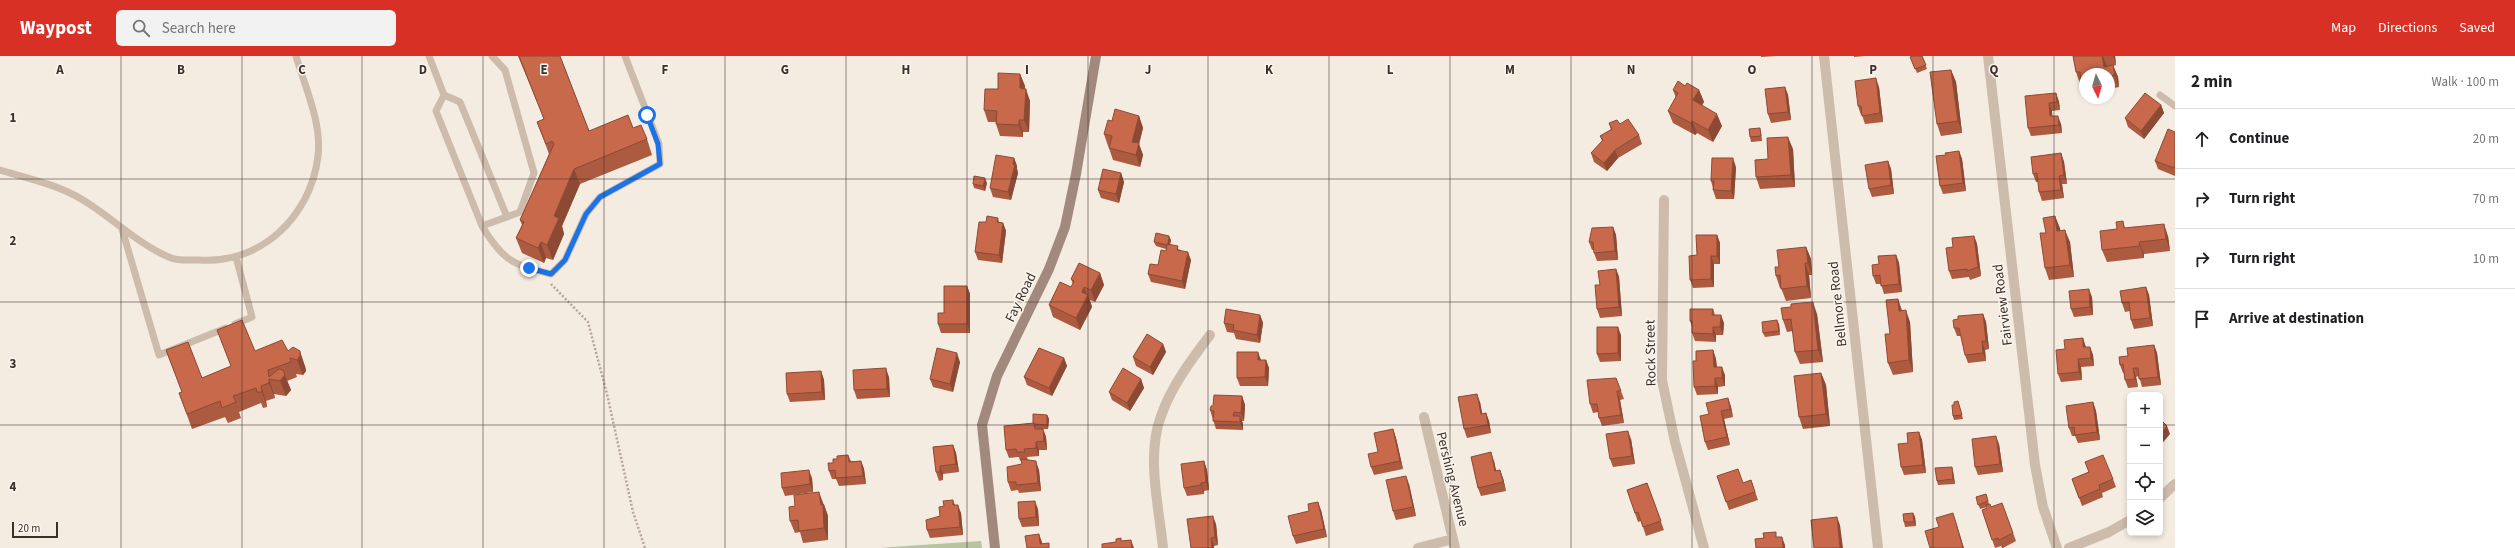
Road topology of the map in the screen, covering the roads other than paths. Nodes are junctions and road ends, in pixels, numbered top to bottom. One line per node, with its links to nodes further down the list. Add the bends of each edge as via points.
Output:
1 (296, 56): 16 (lane, via 317,130 318,156 309,190 284,231 261,246)
2 (429, 56): 8 (lane)
3 (492, 56): 13 (lane, via 505,70 534,173 520,212)
4 (625, 56): 14 (lane, via 658,144 660,164 600,197 586,214 565,260 551,274 520,266 497,250)
5 (1096, 56): 23 (street, Fay Road, via 1065,227 1049,269 996,376 982,425)
6 (1824, 56): 27 (street, Bellmore Road)
7 (1988, 56): 28 (street, Fairview Road, via 2035,465 2043,506)
8 (444, 95): 13 (lane, via 460,102); 14 (lane, via 436,111)
9 (2160, 95): 10 (lane)
10 (2175, 106)
11 (0, 170): 15 (lane, via 82,199)
12 (1664, 200): 26 (street, Rock Street, via 1662,380 1675,442)
13 (507, 217): 14 (lane)
14 (482, 226)
15 (122, 229): 16 (lane, via 141,243 172,259 207,261); 16 (lane, via 159,356 252,317)
16 (236, 257)
17 (1210, 335): 24 (street, via 1171,393 1160,417 1156,436 1155,467)
18 (1424, 417): 22 (street, Pershing Avenue)
19 (2175, 484): 20 (street)
20 (2163, 495)
21 (2127, 522): 29 (street)
22 (1454, 544): 25 (street)
23 (995, 548)
24 (1164, 548)
25 (1418, 548)
26 (1704, 548)
27 (1878, 548)
28 (2057, 548)
29 (2069, 548)

